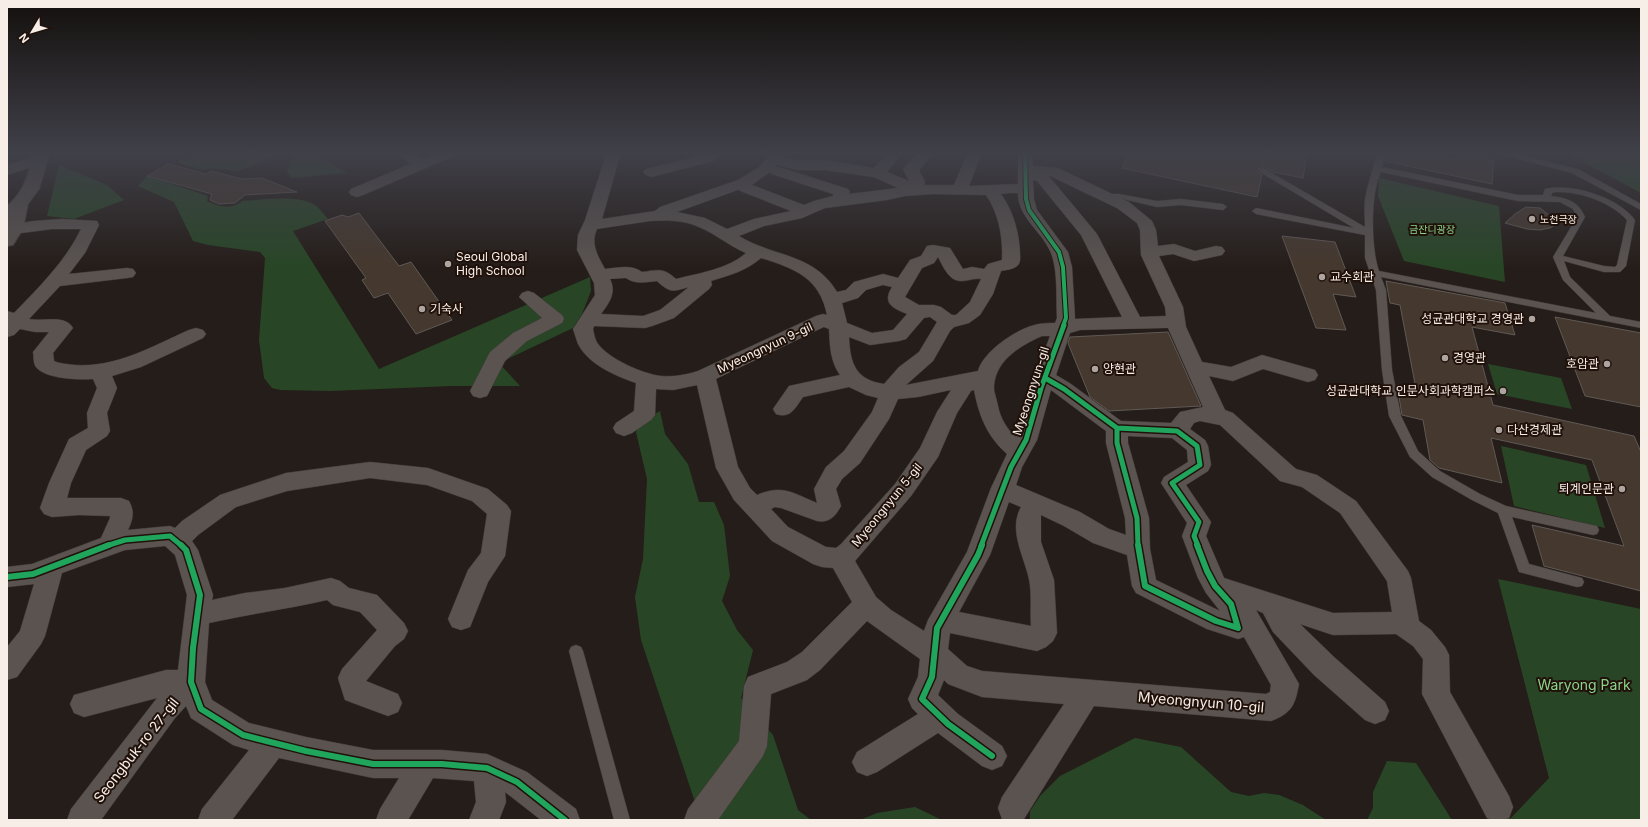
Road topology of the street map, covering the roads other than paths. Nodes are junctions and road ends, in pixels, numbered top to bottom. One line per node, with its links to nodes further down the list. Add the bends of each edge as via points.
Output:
1 (990, 190): 41 (street, via 1007,219 1012,246 1011,263 994,268)
2 (29, 191): 22 (street)
3 (360, 191): 18 (street)
4 (602, 191): 30 (street)
5 (723, 191): 28 (street, via 666,210)
6 (753, 191): 25 (street)
7 (839, 191): 21 (street, via 842,192)
8 (911, 191): 21 (street)
9 (1027, 191): 56 (street, Myeongnyun-gil, via 1029,210 1059,252 1063,267 1066,318)
10 (1053, 191): 53 (street, via 1089,234)
11 (1095, 191): 19 (street)
12 (1297, 191): 32 (lane)
13 (1371, 191): 32 (lane)
14 (1482, 191): 20 (lane, via 1518,198)
15 (1550, 191): 20 (lane)
16 (1572, 191): 27 (lane, via 1603,201)
17 (1612, 191): 23 (lane)
18 (357, 192)
19 (1106, 196): 24 (lane, via 1119,196 1157,204 1181,202); 36 (street, via 1144,221 1148,230)
20 (1546, 198): 37 (lane, via 1562,200 1572,205 1577,208 1581,217)
21 (840, 200): 25 (street, via 820,204)
22 (14, 202): 31 (street)
23 (1641, 206)
24 (1224, 207)
25 (805, 211): 33 (street, via 754,224)
26 (1256, 211): 32 (lane)
27 (1628, 215): 29 (lane); 37 (lane, via 1631,220 1630,228 1621,266 1617,270)
28 (659, 216): 30 (street); 33 (street, via 698,221)
29 (1641, 218)
30 (591, 225): 40 (street, via 586,235 586,250)
31 (9, 229): 43 (street, via 68,222 91,225 86,240)
32 (1370, 234): 39 (lane, via 1370,258)
33 (727, 236): 34 (street, via 747,248)
34 (758, 251): 42 (street, via 734,269); 46 (street, via 798,265 816,276)
35 (1216, 251): 36 (street, via 1194,256 1174,249)
36 (1149, 252): 51 (street, via 1174,307)
37 (1558, 257): 48 (lane, via 1566,278)
38 (128, 272): 43 (street)
39 (1375, 273): 48 (lane); 77 (lane, via 1381,290 1387,370 1395,416 1414,454 1436,474)
40 (599, 275): 42 (street, via 630,272 638,278 661,275 673,286); 49 (street, via 604,295)
41 (990, 276): 44 (street, via 972,272 961,276 957,274 944,252 934,250 928,259 916,264); 50 (street, via 987,288 973,313 961,320)
42 (702, 278): 49 (street, via 703,285 667,314 653,320)
43 (54, 281): 52 (street)
44 (903, 284): 46 (street, via 883,279 860,286 852,294 844,297); 47 (street, via 896,299 903,305)
45 (528, 297): 66 (street, via 555,319 520,337 496,357)
46 (830, 298): 54 (street, via 836,313)
47 (919, 311): 50 (street, via 934,311); 54 (street, Myeongnyun 9-gil, via 899,335 893,337 870,339)
48 (1607, 318): 55 (lane)
49 (589, 320): 65 (street, via 583,329 589,346 608,362)
50 (949, 321): 67 (street, via 942,328 926,356 906,372 894,385)
51 (1176, 322): 53 (street); 58 (street)
52 (10, 323): 59 (street, via 62,326 64,328 43,352 44,364 50,368 74,372)
53 (1134, 323): 56 (street, via 1079,324)
54 (837, 325): 60 (street, Myeongnyun 9-gil, via 823,320); 63 (street, via 840,352)
55 (1641, 325)
56 (1063, 328): 62 (street, Myeongnyun 5-gil, via 1040,330 1025,336 1002,351); 64 (street, Myeongnyun-gil)
57 (196, 334): 59 (street, via 147,358)
58 (1195, 367): 61 (street, via 1233,374 1262,362); 69 (street)
59 (100, 372): 80 (street, via 107,388 97,413 99,431 77,445 52,508 121,507 122,518)
60 (705, 376): 65 (street, via 690,381 662,383); 76 (street, Myeongnyun 9-gil, via 727,468 742,494)
61 (1308, 376)
62 (982, 377): 67 (street, via 909,393); 73 (street, via 988,413 1004,439); 82 (street, Myeongnyun 5-gil, via 964,386 947,412 930,451 903,490 850,551)
63 (852, 378): 67 (street, via 858,384 883,392); 68 (street, via 841,383 796,391)
64 (1044, 378): 71 (street, via 1062,387); 73 (street, Myeongnyun-gil, via 1026,440)
65 (647, 379): 70 (street, via 644,415)
66 (480, 391)
67 (892, 392): 76 (street, via 882,414 852,457 834,472 825,489 829,506 823,513 774,498)
68 (783, 409)
69 (1217, 416): 72 (street, via 1200,414 1186,417); 92 (street, via 1226,418 1288,475 1309,481 1348,507 1399,578)
70 (624, 428)
71 (1117, 428): 72 (street); 81 (street, via 1117,443 1137,518)
72 (1177, 431): 86 (street, via 1197,446 1200,465 1172,483 1199,522 1194,536 1206,571)
73 (1019, 452): 74 (street, Myeongnyun-gil)
74 (1002, 488): 75 (street); 91 (street, Myeongnyun-gil, via 978,555)
75 (1036, 503): 81 (street, via 1072,519 1101,536); 91 (street, via 1029,513 1029,542 1042,580 1044,633 1037,639)
76 (754, 507): 82 (street, Myeongnyun 9-gil, via 780,534 822,557)
77 (1503, 510): 78 (lane); 85 (lane, via 1524,568)
78 (1593, 530)
79 (177, 542): 80 (street, via 170,536 125,540); 89 (street, via 186,550 200,595); 90 (street, via 190,528 228,501 286,482 370,470 428,477 480,495 499,511 493,556 477,577)
80 (109, 546): 83 (street)
81 (1138, 549): 86 (street, via 1145,586 1216,621 1238,628 1231,604)
82 (840, 558): 87 (street)
83 (52, 566): 84 (street, via 33,574); 95 (street, via 32,636)
84 (7, 577)
85 (1577, 582)
86 (1215, 586): 88 (street); 97 (street, Myeongnyun 10-gil, via 1243,612 1285,684 1282,699 1271,708)
87 (867, 605): 94 (street); 115 (street, via 811,661 797,671 758,686 753,746)
88 (1273, 606): 92 (street, via 1333,624 1401,623); 100 (street, via 1282,624)
89 (197, 615): 96 (street); 98 (street, via 331,589 342,597 368,603 395,631 352,678 355,691)
90 (461, 619)
91 (942, 620): 94 (street, Myeongnyun-gil, via 937,628)
92 (1406, 627): 107 (street, via 1422,638 1436,655 1436,694)
93 (576, 651): 114 (lane)
94 (934, 653): 97 (street, Myeongnyun 10-gil, via 958,675 982,684); 101 (street, via 932,676 922,699)
95 (7, 668)
96 (191, 682): 99 (street, via 166,684); 102 (street, via 201,709 243,735); 109 (street, Seongbuk-ro 27-gil, via 165,709)
97 (1087, 693): 108 (street)
98 (388, 703)
99 (84, 704)
100 (1375, 711)
101 (940, 716): 103 (street); 104 (street)
102 (274, 742): 105 (street, via 373,764); 110 (street)
103 (992, 756)
104 (866, 762)
105 (425, 764): 106 (street); 111 (street)
106 (487, 768): 112 (street, via 491,802); 113 (street, via 517,782)
107 (1498, 807)
108 (1013, 808)
109 (82, 820)
110 (213, 820)
111 (391, 820)
112 (484, 820)
113 (566, 820)
114 (622, 820)
115 (699, 820)

